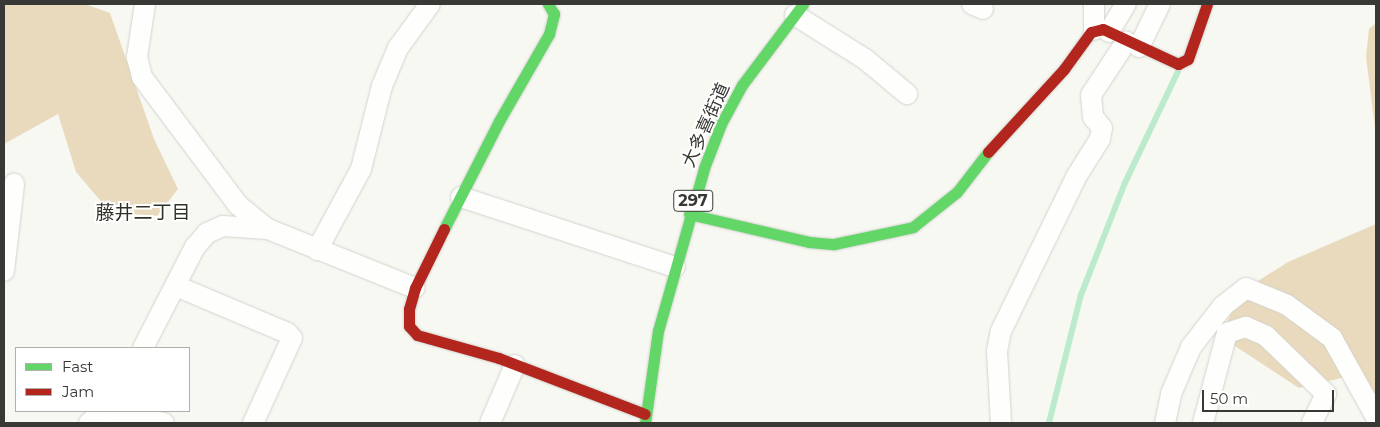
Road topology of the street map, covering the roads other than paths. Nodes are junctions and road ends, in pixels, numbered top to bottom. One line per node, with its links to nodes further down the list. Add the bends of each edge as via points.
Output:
1 (144, 4): 14 (street, via 137,57 142,77 238,205)
2 (430, 4): 15 (street, via 398,48 382,86 360,169)
3 (548, 4): 12 (main road, via 554,14 549,34 499,121)
4 (1094, 4): 9 (street)
5 (1126, 4): 9 (street)
6 (1160, 4): 9 (street)
7 (1207, 4): 9 (main road, via 1188,59 1178,64)
8 (799, 10): 10 (street); 13 (main road, 大多喜街道 / 297, via 731,104)
9 (1117, 38): 13 (main road, via 1064,68 1003,133 957,192 913,227 834,244 809,242); 30 (street, via 1091,95 1092,117 1102,128 1100,139 1076,177 1001,331 997,351)
10 (907, 94)
11 (14, 184): 17 (street)
12 (461, 197): 16 (street); 19 (main road)
13 (689, 214): 16 (main road, 大多喜街道 / 297)
14 (268, 229): 15 (street); 18 (street, via 234,225 207,233 194,247)
15 (317, 250): 19 (street)
16 (675, 267): 25 (main road, 大多喜街道 / 297, via 658,331)
17 (4, 271)
18 (176, 286): 20 (street); 28 (street, via 287,333 292,338)
19 (415, 288): 21 (main road, via 409,326 417,335)
20 (144, 347)
21 (515, 365): 25 (main road); 29 (street)
22 (104, 412): 26 (street)
23 (110, 412): 27 (street)
24 (1376, 417): 31 (street, via 1332,338 1287,305 1246,288 1223,306 1191,347 1171,394)
25 (645, 419)
26 (89, 423)
27 (164, 423)
28 (253, 423)
29 (490, 423)
30 (1001, 423)
31 (1165, 423)
32 (1203, 423): 33 (street, via 1226,333 1246,327 1266,336 1326,394)
33 (1312, 423)

